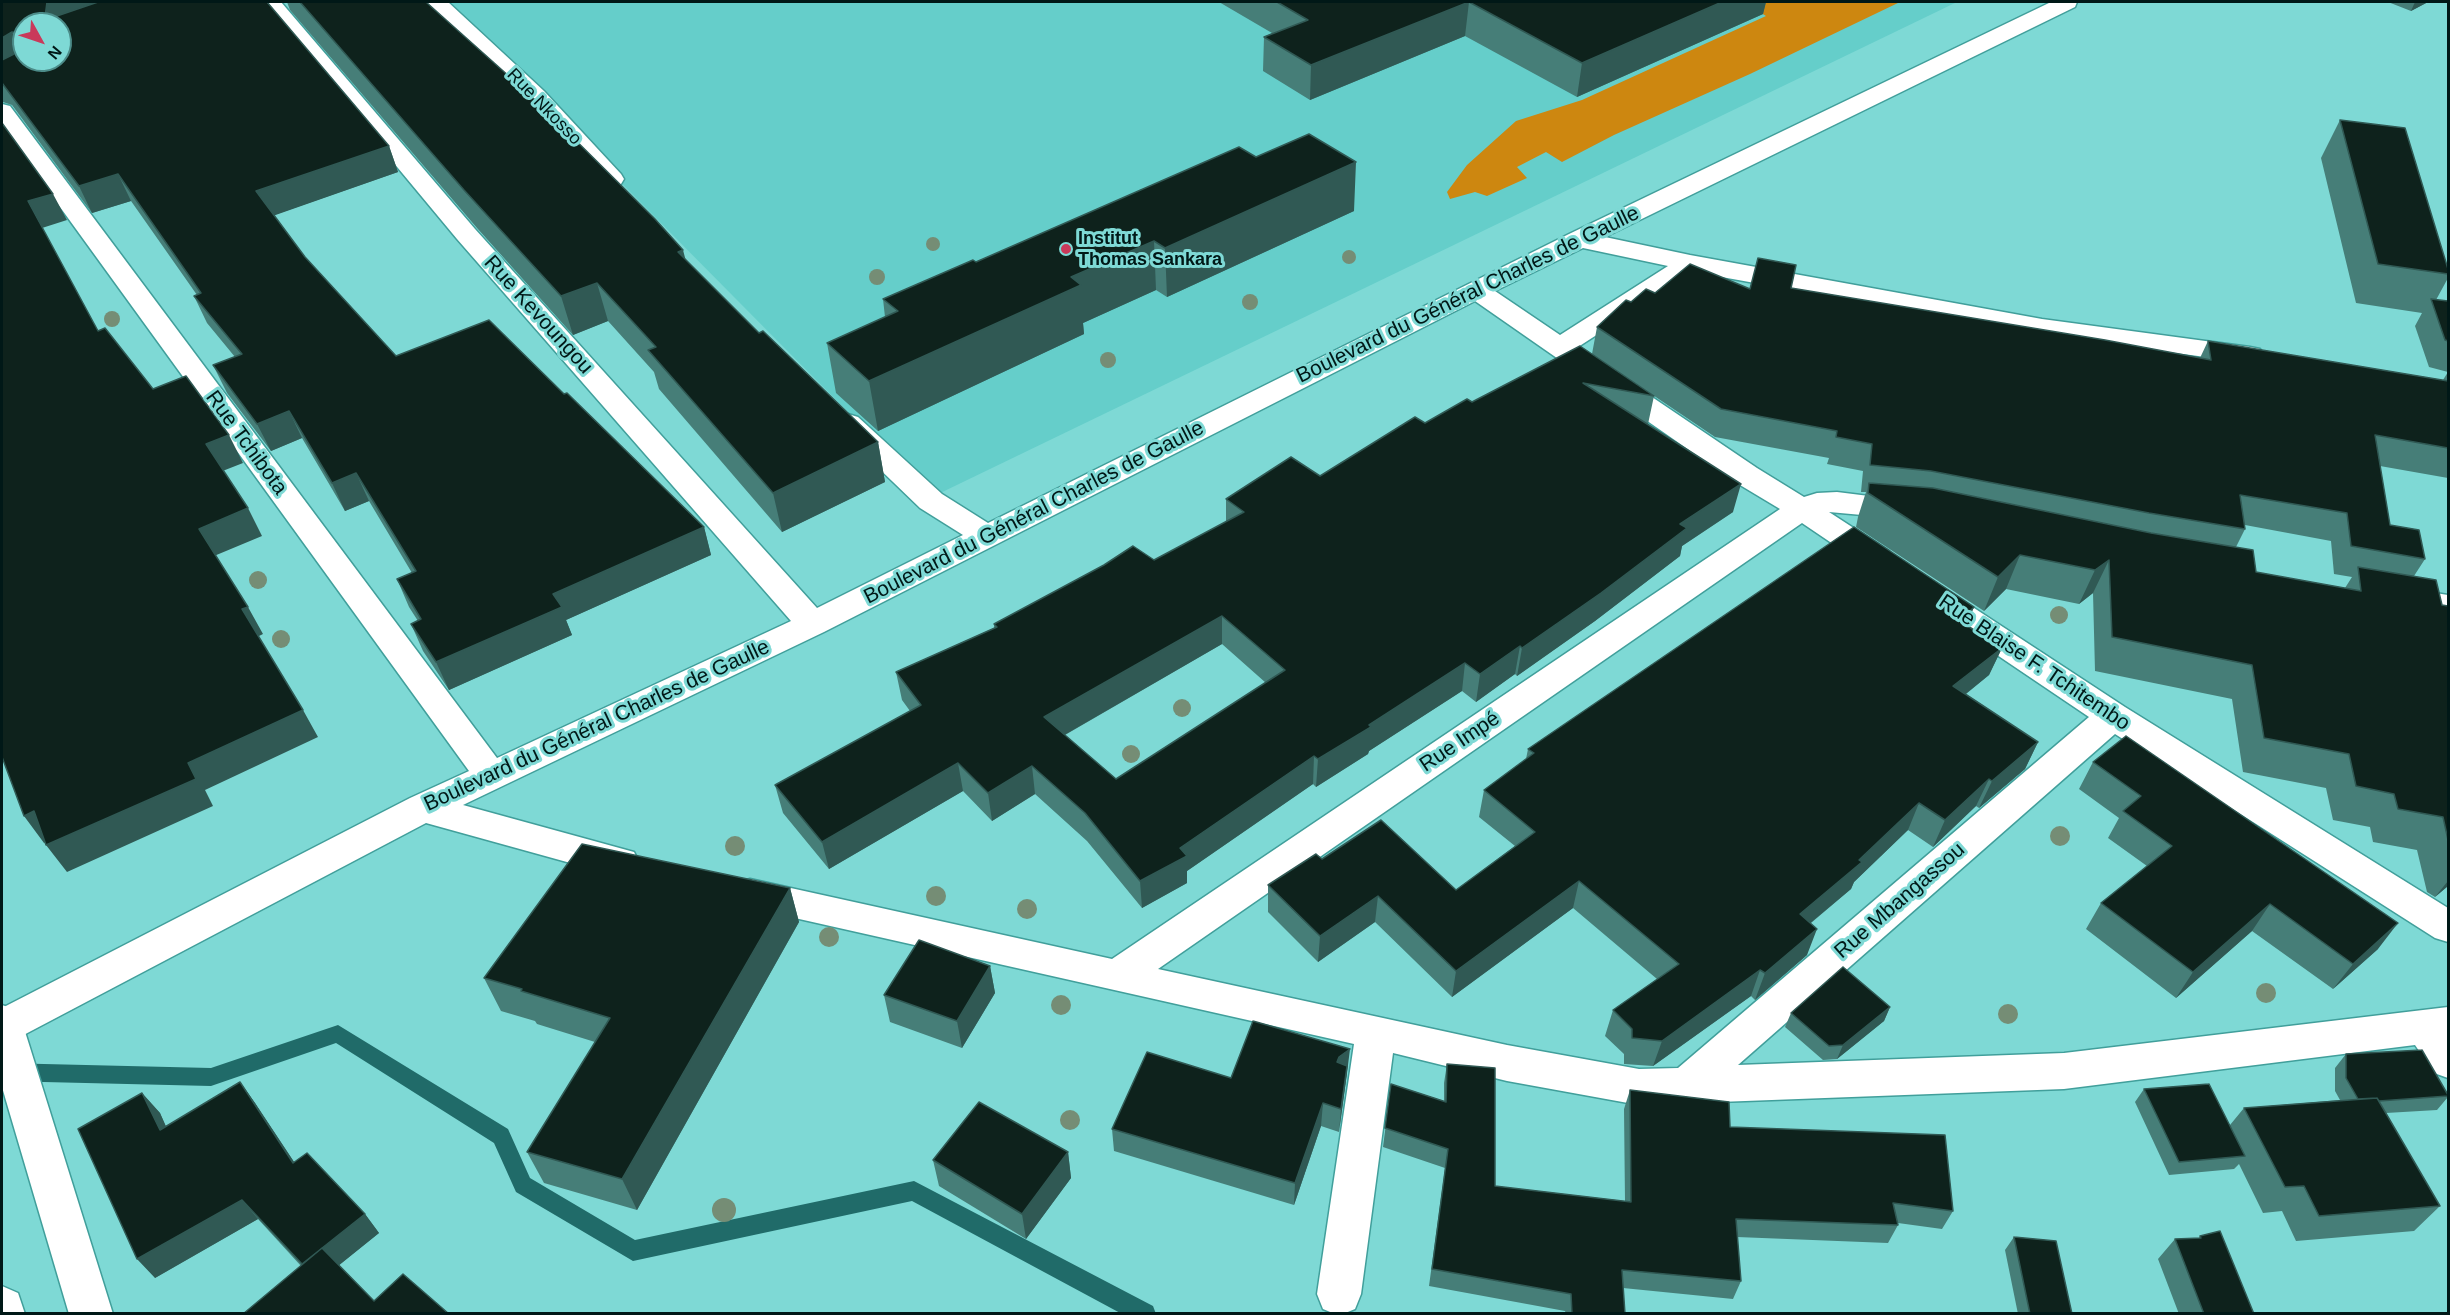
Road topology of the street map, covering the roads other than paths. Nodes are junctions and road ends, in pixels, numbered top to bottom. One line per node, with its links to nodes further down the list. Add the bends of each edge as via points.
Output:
1 (270, 2): 17 (street, Rue Kevoungou, via 466,234)
2 (436, 2): 5 (street, Rue Nkosso, via 536,96)
3 (2067, 2): 6 (street, Boulevard du Général Charles de Gaulle)
4 (2, 111): 19 (street, Rue Tchibota)
5 (629, 199)
6 (1578, 239): 7 (street); 8 (street, Boulevard du Général Charles de Gaulle)
7 (1690, 263): 9 (street); 10 (street, via 2042,327)
8 (1476, 290): 9 (street, Rue Blaise F. Tchitembo); 14 (street, Boulevard du Général Charles de Gaulle)
9 (1560, 347): 12 (street, Rue Blaise F. Tchitembo, via 1746,475)
10 (2274, 358)
11 (830, 406): 14 (street, via 931,501)
12 (1802, 508): 13 (street, via 1836,502); 18 (street, Rue Blaise F. Tchitembo); 24 (street, Rue Impé)
13 (1932, 513)
14 (987, 536): 17 (street, Boulevard du Général Charles de Gaulle)
15 (2367, 593): 16 (street)
16 (2448, 606)
17 (813, 624): 19 (street, Boulevard du Général Charles de Gaulle)
18 (2113, 716): 23 (street, Rue Blaise F. Tchitembo); 29 (street, Rue Mbangassou)
19 (491, 775): 20 (street, Boulevard du Général Charles de Gaulle)
20 (423, 808): 21 (street); 25 (street, Boulevard du Général Charles de Gaulle)
21 (658, 872)
22 (715, 886): 24 (street)
23 (2448, 927)
24 (1117, 976): 27 (street)
25 (2, 1025): 33 (street)
26 (2437, 1026): 28 (street); 29 (street, via 2064,1071)
27 (1376, 1032): 29 (street, via 1592,1080 1639,1087); 30 (street)
28 (2448, 1061)
29 (1687, 1085)
30 (1339, 1294)
31 (2, 1308): 32 (street)
32 (3, 1314)
33 (91, 1314)

